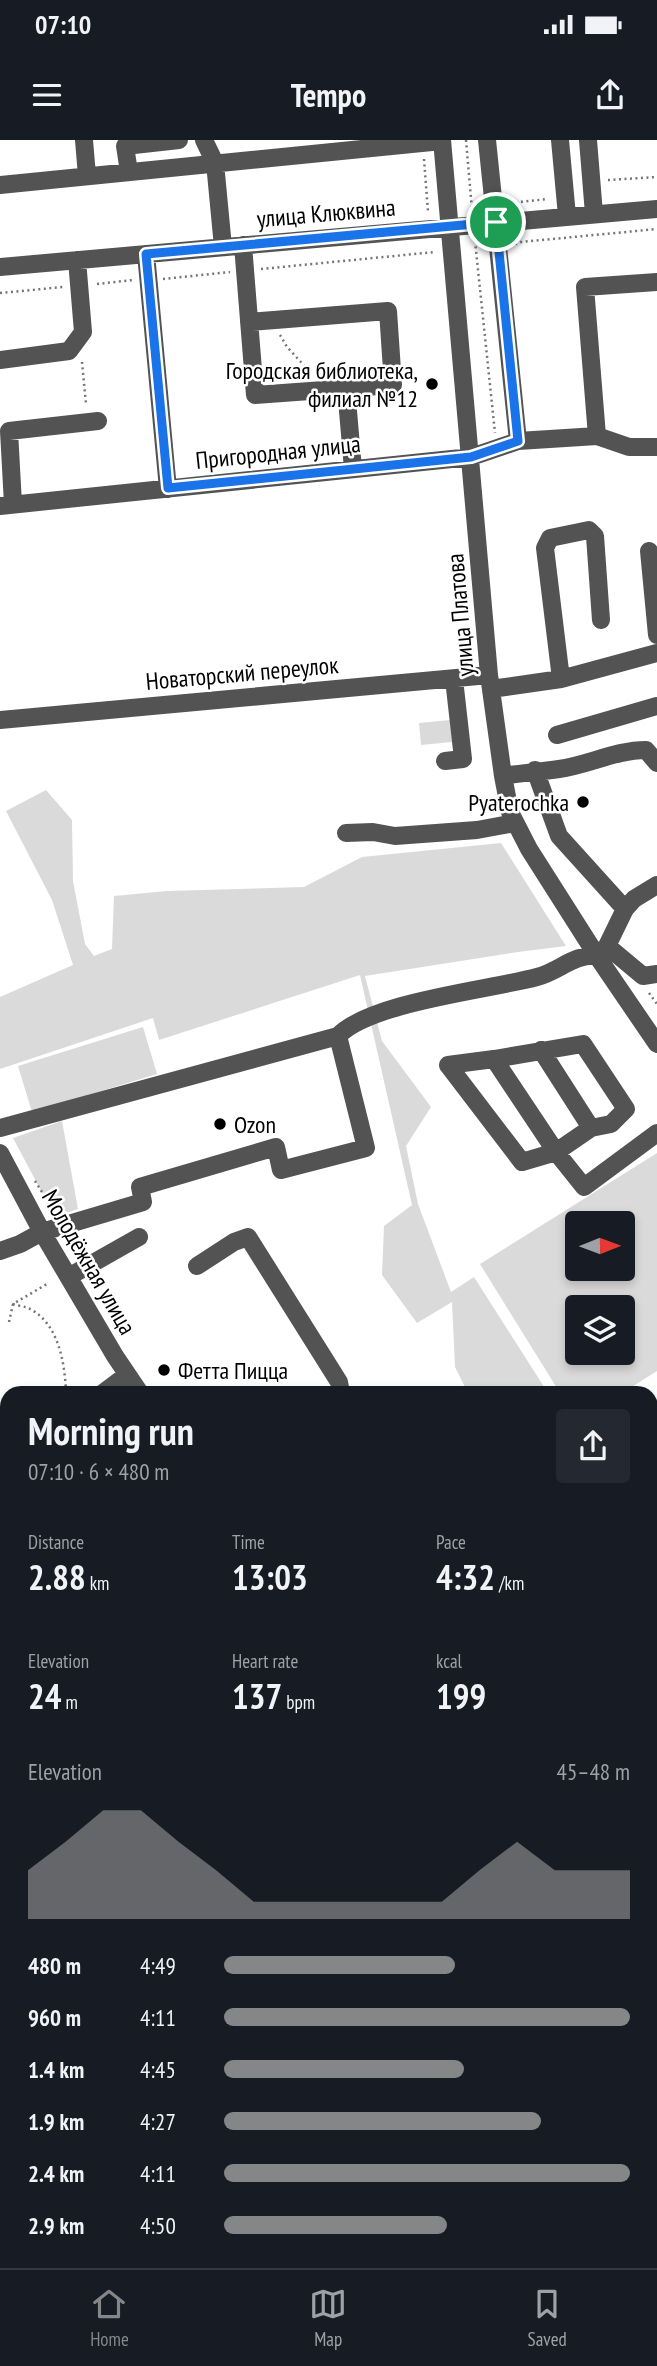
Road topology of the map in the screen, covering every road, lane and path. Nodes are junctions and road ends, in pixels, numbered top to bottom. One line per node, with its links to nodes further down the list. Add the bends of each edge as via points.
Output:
1 (84, 140): 13 (street)
2 (179, 140): 12 (street, via 125,146)
3 (204, 140): 11 (street)
4 (442, 140): 9 (street); 23 (street, улица Платова)
5 (466, 140): 22 (path)
6 (487, 140): 19 (street)
7 (560, 140): 20 (street)
8 (588, 140): 15 (street)
9 (423, 143): 10 (street); 17 (path)
10 (294, 148): 11 (street)
11 (215, 163): 12 (street); 25 (street)
12 (129, 172): 13 (street)
13 (87, 176): 16 (street)
14 (657, 177): 15 (path)
15 (592, 181): 18 (street)
16 (0, 185)
17 (429, 212)
18 (594, 214): 20 (street, улица Клюквина); 21 (street, улица Клюквина)
19 (507, 215): 20 (street, улица Клюквина); 21 (path, via 516,244); 22 (street, улица Клюквина); 38 (street)
20 (567, 216)
21 (657, 218)
22 (474, 224): 23 (street, улица Клюквина); 40 (path)
23 (450, 226): 24 (street, улица Клюквина); 41 (street, улица Платова)
24 (243, 245): 25 (street, улица Клюквина); 31 (street)
25 (223, 247): 26 (street, улица Клюквина)
26 (146, 254): 27 (street, улица Клюквина); 43 (street)
27 (77, 260): 28 (street, улица Клюквина); 32 (street, via 83,332)
28 (0, 267)
29 (657, 282): 37 (street, via 585,287)
30 (271, 320): 31 (street); 34 (street, via 388,311 393,385); 35 (path, via 287,347)
31 (249, 322): 35 (street, via 255,395)
32 (79, 338): 33 (street, via 69,351); 36 (path)
33 (0, 360)
34 (345, 388): 35 (street); 42 (street)
35 (327, 390)
36 (93, 422): 44 (street, via 9,431)
37 (597, 436): 38 (street, Пригородная улица); 39 (street, via 629,447)
38 (518, 441): 40 (street, Пригородная улица)
39 (657, 447)
40 (496, 448): 41 (street, Пригородная улица)
41 (471, 457): 42 (street, Пригородная улица); 51 (street, улица Платова)
42 (353, 469): 43 (street, Пригородная улица)
43 (168, 488): 44 (street, Пригородная улица)
44 (7, 505)
45 (649, 551): 47 (street)
46 (601, 620): 50 (street, via 595,536 589,530 550,538 545,548)
47 (657, 635)
48 (657, 653): 50 (street, Новаторский переулок)
49 (454, 679): 51 (street, Новаторский переулок); 53 (street, Новаторский переулок); 55 (street, via 463,759)
50 (561, 679): 51 (street, Новаторский переулок)
51 (490, 682): 58 (street, улица Платова)
52 (657, 706): 54 (street)
53 (0, 720)
54 (556, 735)
55 (445, 761)
56 (657, 763): 57 (street, via 646,750 631,750 560,769)
57 (535, 770): 58 (street); 62 (street, via 559,836)
58 (503, 776): 59 (street, улица Платова)
59 (515, 823): 60 (street, via 394,836); 63 (street, улица Платова)
60 (346, 833)
61 (657, 885): 62 (street)
62 (625, 909): 63 (street)
63 (602, 951): 64 (street, via 643,976); 65 (street, via 540,976 391,1009 347,1026); 66 (street, улица Платова)
64 (657, 974)
65 (338, 1036): 69 (street); 75 (street, via 366,1148 281,1170 275,1147 140,1187 143,1202)
66 (657, 1044)
67 (541, 1050): 68 (street); 70 (street); 70 (street, via 583,1044 626,1109 611,1124)
68 (494, 1059): 72 (street); 72 (street, via 448,1065 522,1162)
69 (0, 1128)
70 (590, 1128): 72 (street)
71 (657, 1133): 72 (street, via 584,1187)
72 (556, 1152)
73 (0, 1153): 76 (street, Молодёжная улица)
74 (30, 1171): 75 (path)
75 (64, 1226): 76 (street); 79 (path)
76 (42, 1232): 78 (street); 81 (street, Молодёжная улица)
77 (139, 1237): 79 (street)
78 (0, 1251)
79 (87, 1264): 81 (street)
80 (197, 1266): 89 (street, via 247,1237)
81 (69, 1276): 85 (street, Молодёжная улица)
82 (47, 1284): 83 (path)
83 (13, 1304): 84 (path); 86 (path, via 30,1309 50,1328 61,1353)
84 (9, 1322)
85 (127, 1375): 87 (street); 88 (street, Молодёжная улица)
86 (65, 1386)
87 (112, 1386)
88 (135, 1386)
89 (340, 1386)

